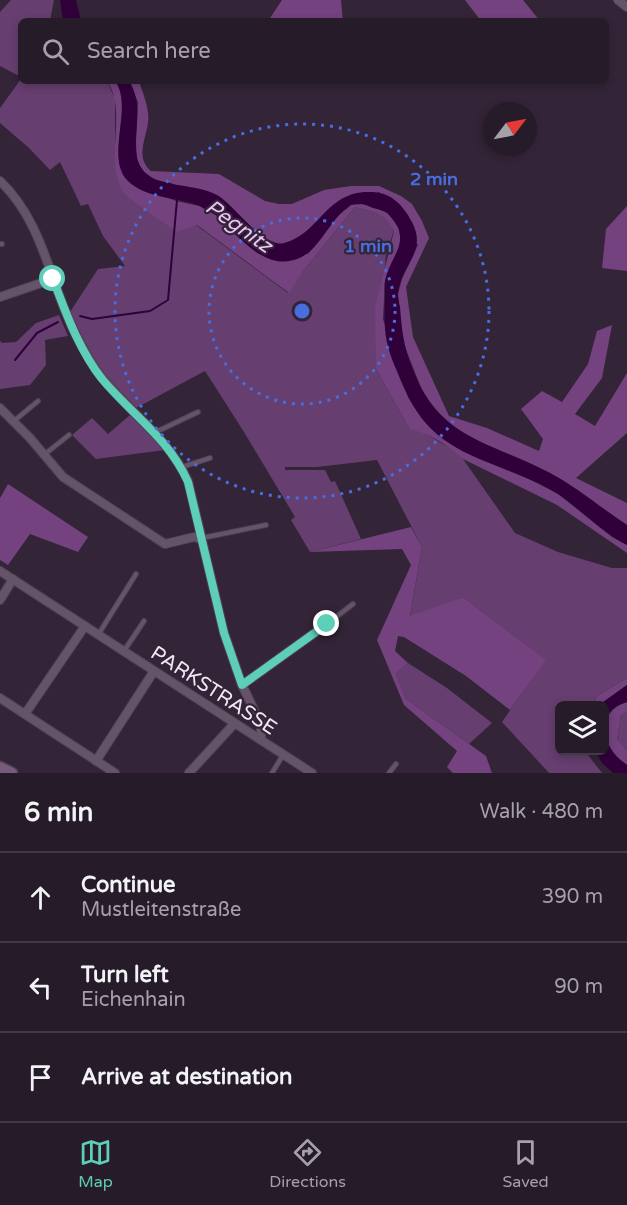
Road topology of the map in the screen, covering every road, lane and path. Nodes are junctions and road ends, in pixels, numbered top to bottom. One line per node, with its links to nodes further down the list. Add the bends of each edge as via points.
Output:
1 (618, 0): 2 (street)
2 (627, 7)
3 (0, 181): 4 (street, via 16,196 34,227)
4 (53, 279): 5 (street); 10 (street, via 82,347 102,378)
5 (0, 297)
6 (38, 401): 9 (lane)
7 (0, 408): 9 (street)
8 (198, 412): 10 (lane)
9 (13, 421): 12 (street)
10 (156, 432): 14 (street)
11 (69, 435): 12 (lane)
12 (45, 454): 16 (street, via 63,477 165,544)
13 (210, 458): 14 (lane)
14 (181, 467): 16 (street)
15 (266, 525): 16 (lane)
16 (201, 539): 28 (street, via 224,633)
17 (0, 571): 19 (street, PARKSTRASSE)
18 (136, 574): 25 (lane)
19 (13, 579): 20 (street); 24 (street, PARKSTRASSE)
20 (0, 600)
21 (353, 604): 23 (lane)
22 (144, 621): 26 (lane)
23 (327, 624): 28 (street)
24 (85, 626): 25 (street, PARKSTRASSE); 30 (street)
25 (98, 636): 26 (street, PARKSTRASSE)
26 (124, 652): 27 (street, PARKSTRASSE)
27 (154, 671): 31 (street, PARKSTRASSE); 34 (street)
28 (242, 685): 32 (street, via 261,724)
29 (0, 698): 30 (street)
30 (25, 714): 34 (street)
31 (234, 724): 32 (street, PARKSTRASSE); 39 (street)
32 (261, 740): 33 (street, PARKSTRASSE)
33 (284, 755): 40 (lane); 41 (street, PARKSTRASSE)
34 (96, 761): 38 (street)
35 (396, 764): 42 (lane)
36 (0, 767): 37 (main road)
37 (12, 773)
38 (115, 773)
39 (189, 773)
40 (272, 773)
41 (312, 773)
42 (389, 773)

